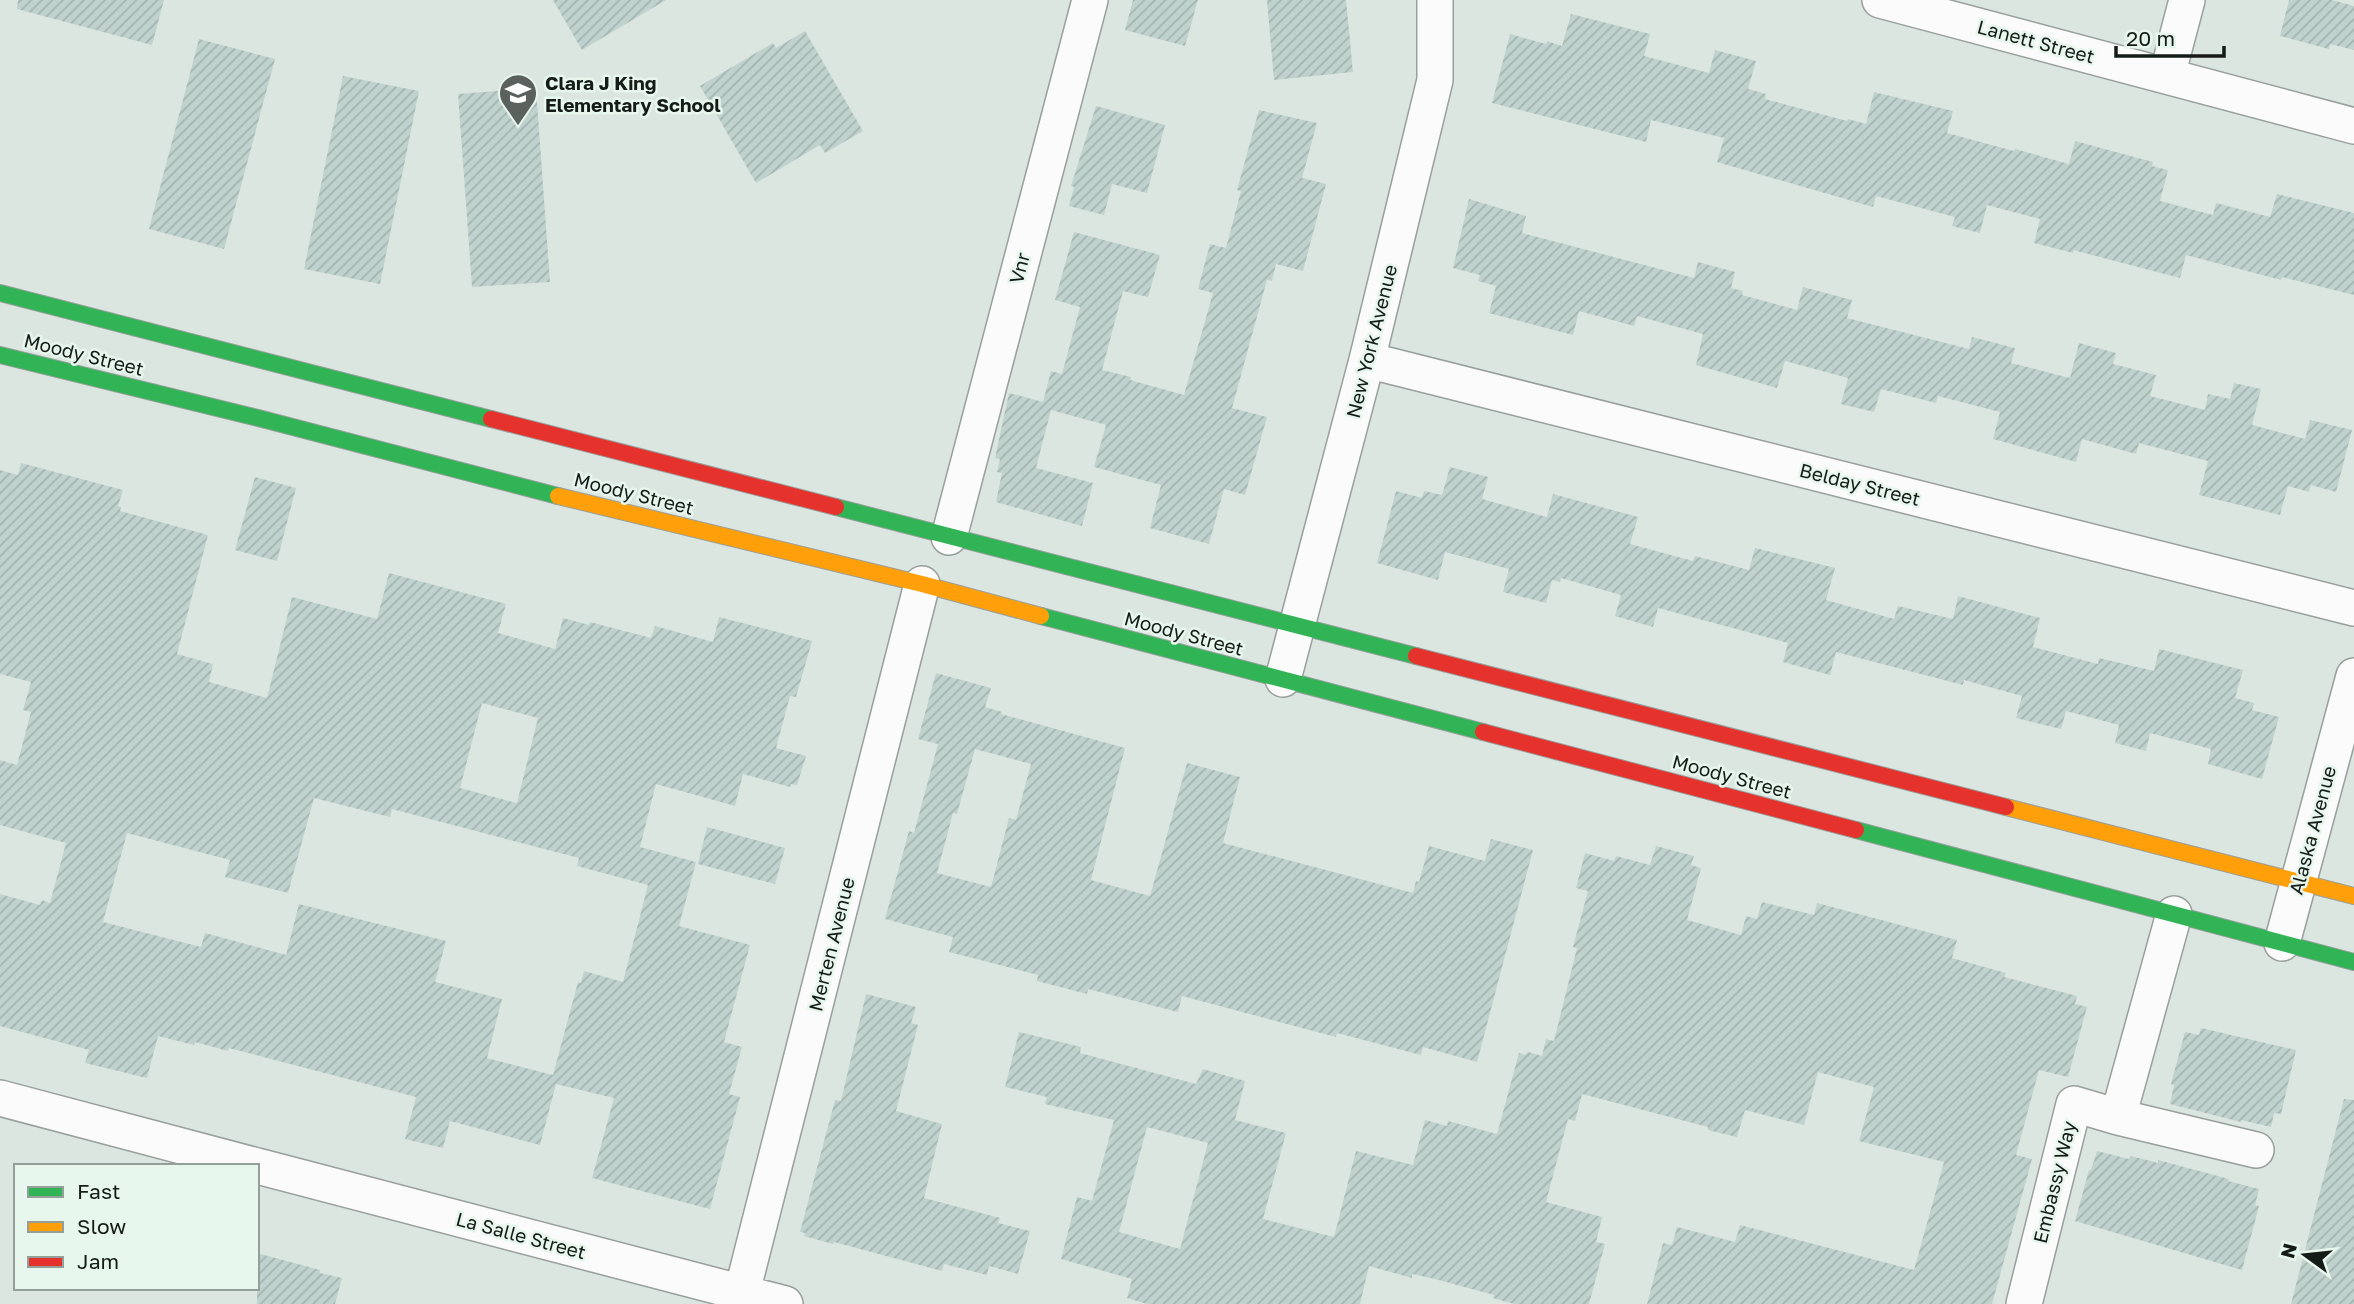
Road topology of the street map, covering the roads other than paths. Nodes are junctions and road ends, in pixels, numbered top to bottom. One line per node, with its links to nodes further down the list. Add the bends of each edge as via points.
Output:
1 (1090, 0): 10 (street, Vnr)
2 (1435, 0): 9 (street, New York Avenue, via 1435,80)
3 (1880, 0): 5 (street, Lanett Street)
4 (2187, 0): 5 (street)
5 (2167, 76): 6 (street, Lanett Street)
6 (2354, 126)
7 (0, 293): 10 (main road, Moody Street)
8 (0, 355): 11 (main road, Moody Street, via 635,516)
9 (1367, 360): 12 (street, Belday Street); 13 (street, New York Avenue)
10 (945, 542): 13 (main road, Moody Street)
11 (926, 578): 15 (main road, Moody Street); 26 (street, Merten Avenue)
12 (2354, 608)
13 (1297, 626): 15 (street, New York Avenue); 16 (main road, Moody Street)
14 (2354, 676): 16 (street, Alaska Avenue)
15 (1283, 679): 18 (main road, Moody Street)
16 (2297, 882): 17 (main road, Moody Street); 19 (street, Alaska Avenue)
17 (2354, 896)
18 (2174, 914): 19 (main road, Moody Street); 22 (street)
19 (2282, 943): 20 (main road, Moody Street)
20 (2354, 962)
21 (0, 1098): 24 (street, La Salle Street)
22 (2118, 1116): 23 (street); 28 (street, Embassy Way, via 2074,1104)
23 (2256, 1150)
24 (249, 1164)
25 (259, 1167): 26 (street, La Salle Street)
26 (740, 1298): 27 (street, La Salle Street)
27 (785, 1304)
28 (2024, 1304)

